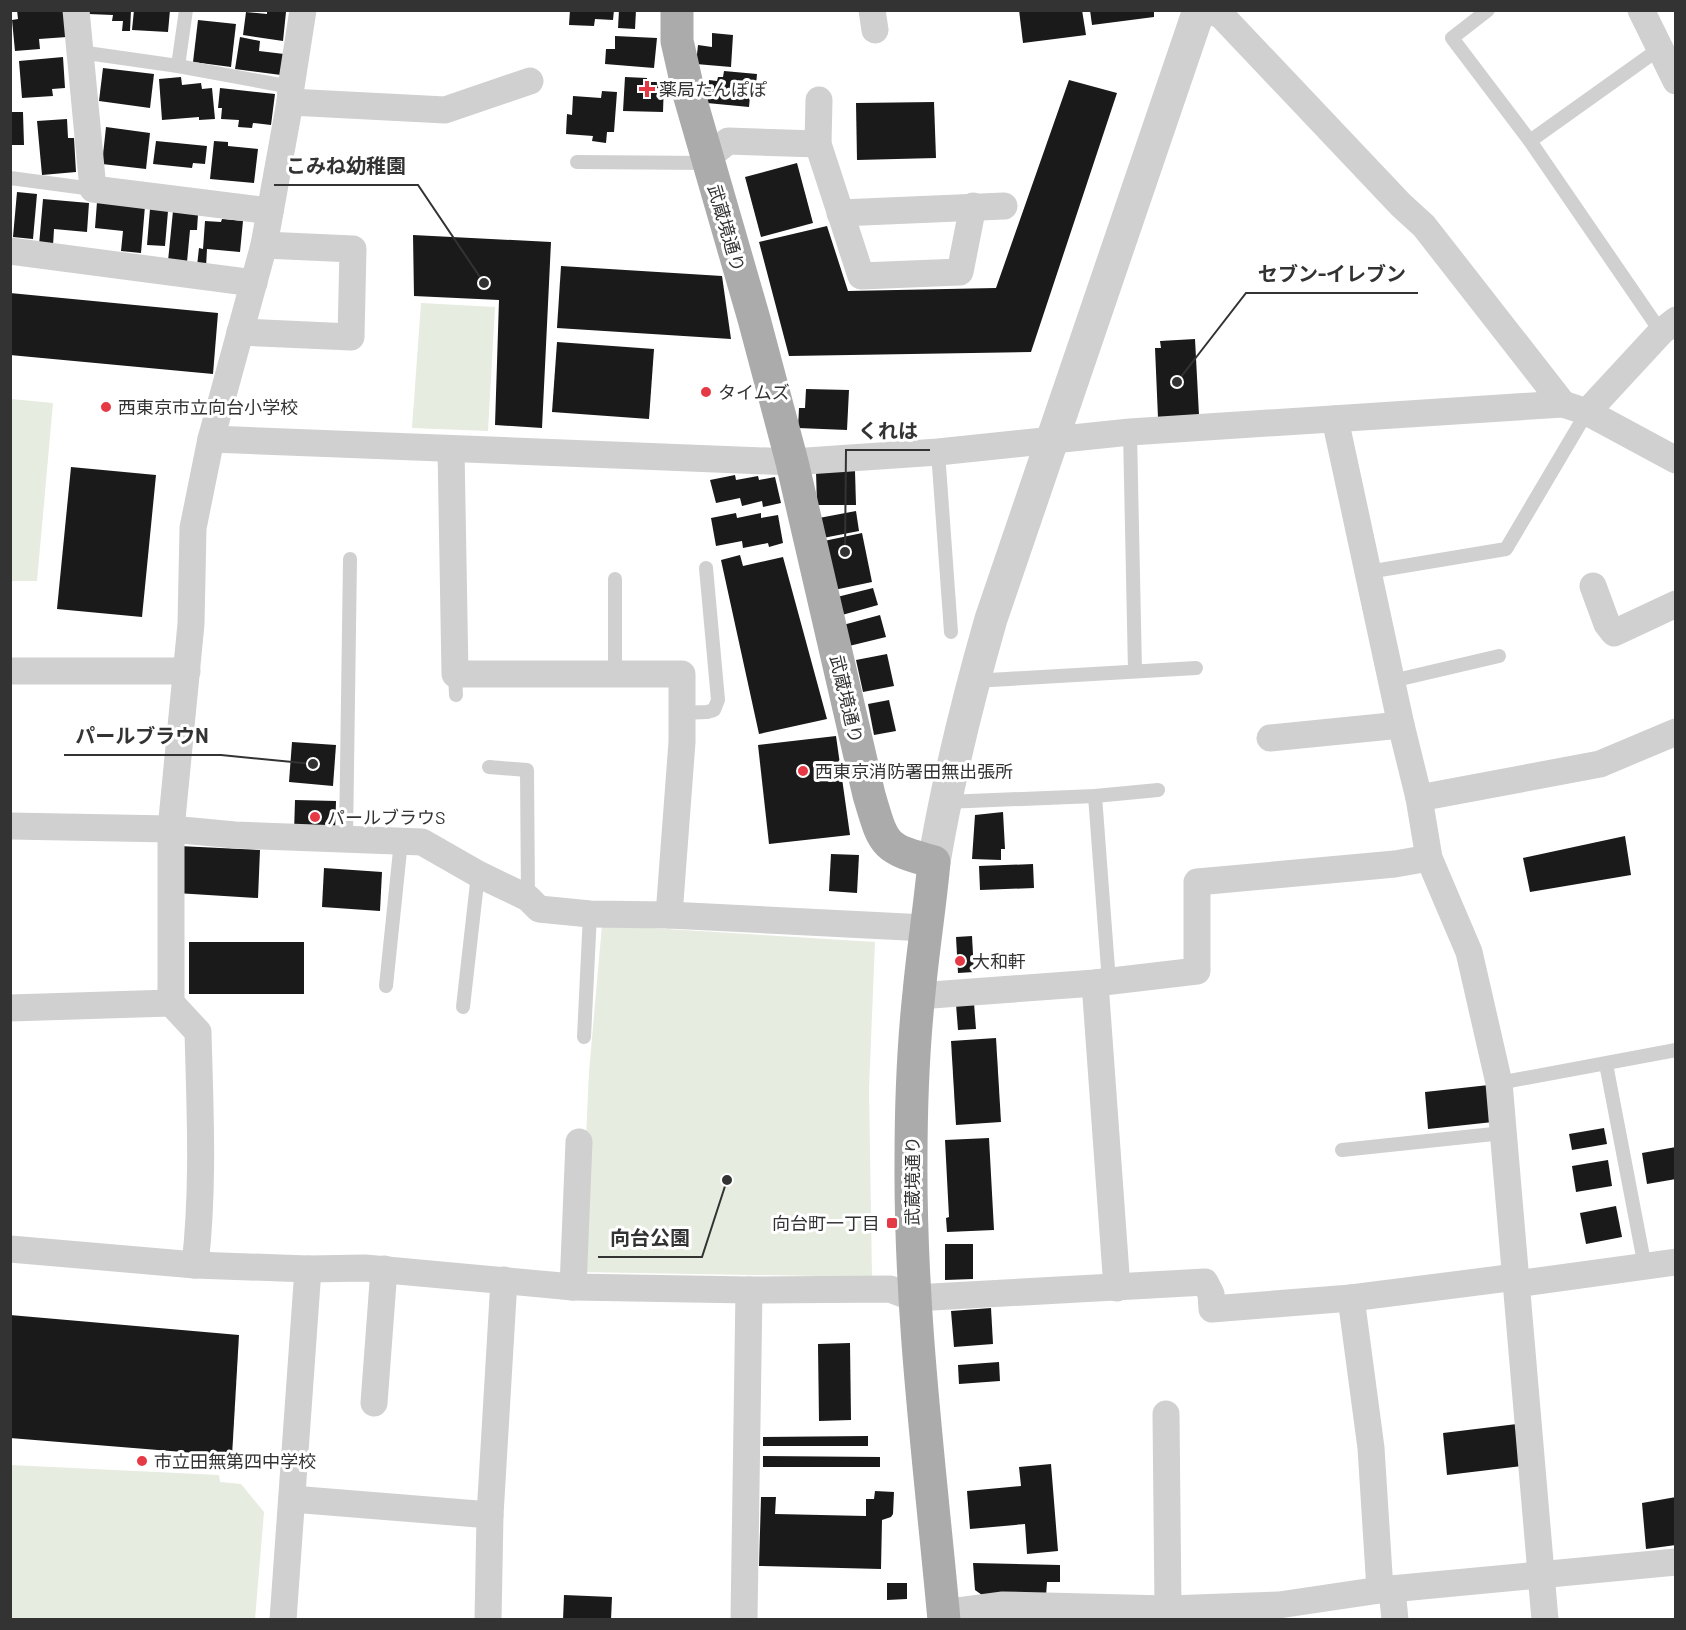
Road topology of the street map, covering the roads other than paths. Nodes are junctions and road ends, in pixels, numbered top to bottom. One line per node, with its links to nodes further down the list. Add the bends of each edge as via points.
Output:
1 (76, 10): 9 (street)
2 (186, 10): 10 (lane)
3 (303, 10): 13 (street)
4 (677, 10): 17 (main road, 武蔵境通り, via 677,41)
5 (1488, 10): 15 (lane, via 1452,38)
6 (1641, 10): 8 (street)
7 (1209, 12): 30 (street, via 1424,226); 34 (street)
8 (1659, 49): 12 (street); 15 (lane)
9 (80, 52): 10 (lane); 20 (street)
10 (178, 66): 13 (lane)
11 (530, 81): 13 (street, via 445,110)
12 (1675, 81)
13 (291, 94): 23 (street)
14 (819, 100): 16 (street)
15 (1530, 141): 28 (lane)
16 (818, 144): 17 (street, via 728,141); 24 (street)
17 (708, 160): 18 (lane); 38 (main road, 武蔵境通り)
18 (577, 162)
19 (10, 178): 20 (lane)
20 (93, 189): 23 (street)
21 (974, 206): 22 (street); 24 (street); 24 (street, via 960,272 861,276)
22 (1004, 206)
23 (270, 210): 25 (street)
24 (840, 213)
25 (264, 244): 27 (street); 29 (street, via 353,249 351,337)
26 (10, 250): 27 (street)
27 (254, 283): 29 (street)
28 (1668, 326): 30 (street)
29 (240, 332): 33 (street)
30 (1575, 408): 31 (street); 37 (street); 41 (lane, via 1506,549)
31 (1335, 419): 32 (street); 41 (street)
32 (1130, 432): 34 (street); 50 (lane)
33 (211, 439): 35 (street); 49 (street, via 193,528)
34 (1051, 440): 36 (street); 52 (street)
35 (451, 449): 38 (street); 51 (street, via 455,684)
36 (938, 452): 38 (street); 45 (lane)
37 (1676, 460)
38 (792, 462): 68 (main road, 武蔵境通り, via 880,833 892,848)
39 (350, 559): 65 (lane)
40 (706, 568): 54 (lane, via 718,700 714,710)
41 (1368, 572): 53 (street)
42 (615, 579): 51 (lane)
43 (1593, 586): 44 (street, via 1614,633)
44 (1676, 604)
45 (951, 632)
46 (1499, 656): 53 (lane)
47 (1196, 668): 50 (lane)
48 (10, 671): 49 (street)
49 (187, 671): 64 (street)
50 (1135, 671): 52 (lane)
51 (615, 674): 54 (street, via 682,674)
52 (973, 681): 62 (street)
53 (1392, 681): 55 (street)
54 (682, 713): 72 (street)
55 (1401, 725): 57 (street); 61 (street)
56 (1676, 732): 61 (street, via 1600,764)
57 (1270, 738)
58 (489, 767): 70 (lane, via 527,770)
59 (1158, 790): 60 (lane)
60 (1095, 796): 62 (lane); 74 (lane)
61 (1419, 798): 67 (street)
62 (945, 802): 68 (street)
63 (10, 826): 64 (street)
64 (171, 829): 65 (street); 77 (street)
65 (346, 839): 66 (street)
66 (401, 841): 69 (street, via 422,842); 75 (lane)
67 (1429, 858): 74 (street, via 1197,882 1197,971); 83 (street, via 1469,952)
68 (934, 862): 73 (main road, 武蔵境通り)
69 (478, 874): 70 (street); 78 (lane)
70 (528, 898): 71 (street, via 539,909)
71 (590, 914): 72 (street); 80 (lane)
72 (669, 915): 73 (street)
73 (926, 928): 76 (main road, 武蔵境通り)
74 (1102, 983): 76 (street); 96 (street)
75 (386, 986)
76 (918, 996): 98 (main road, 武蔵境通り, via 911,1161)
77 (171, 1004): 79 (street); 89 (street, via 198,1032 199,1229)
78 (463, 1007)
79 (10, 1008)
80 (584, 1037)
81 (1676, 1050): 82 (lane)
82 (1606, 1064): 83 (lane); 90 (lane)
83 (1499, 1083): 84 (street)
84 (1503, 1133): 86 (lane); 94 (street)
85 (579, 1142): 95 (street)
86 (1342, 1150)
87 (10, 1249): 89 (street)
88 (1676, 1262): 90 (street)
89 (195, 1265): 91 (street)
90 (1645, 1267): 94 (street)
91 (308, 1269): 92 (street); 102 (street)
92 (384, 1269): 93 (street); 100 (street)
93 (504, 1280): 95 (street); 103 (street)
94 (1516, 1281): 99 (street); 105 (street)
95 (573, 1287): 97 (street)
96 (1117, 1288): 98 (street); 99 (street, via 1205,1282 1212,1309)
97 (749, 1290): 98 (street, via 890,1289); 111 (street)
98 (914, 1298): 108 (main road, 武蔵境通り)
99 (1351, 1298): 106 (street)
100 (374, 1403)
101 (1166, 1414): 107 (street)
102 (292, 1499): 103 (street); 109 (street)
103 (490, 1515): 110 (street)
104 (1676, 1562): 105 (street)
105 (1541, 1575): 106 (street); 113 (street)
106 (1386, 1590): 107 (street, via 1279,1605); 112 (street)
107 (1168, 1609): 108 (street, via 1003,1605)
108 (944, 1616)
109 (283, 1620)
110 (488, 1620)
111 (744, 1620)
112 (1395, 1620)
113 (1545, 1620)

